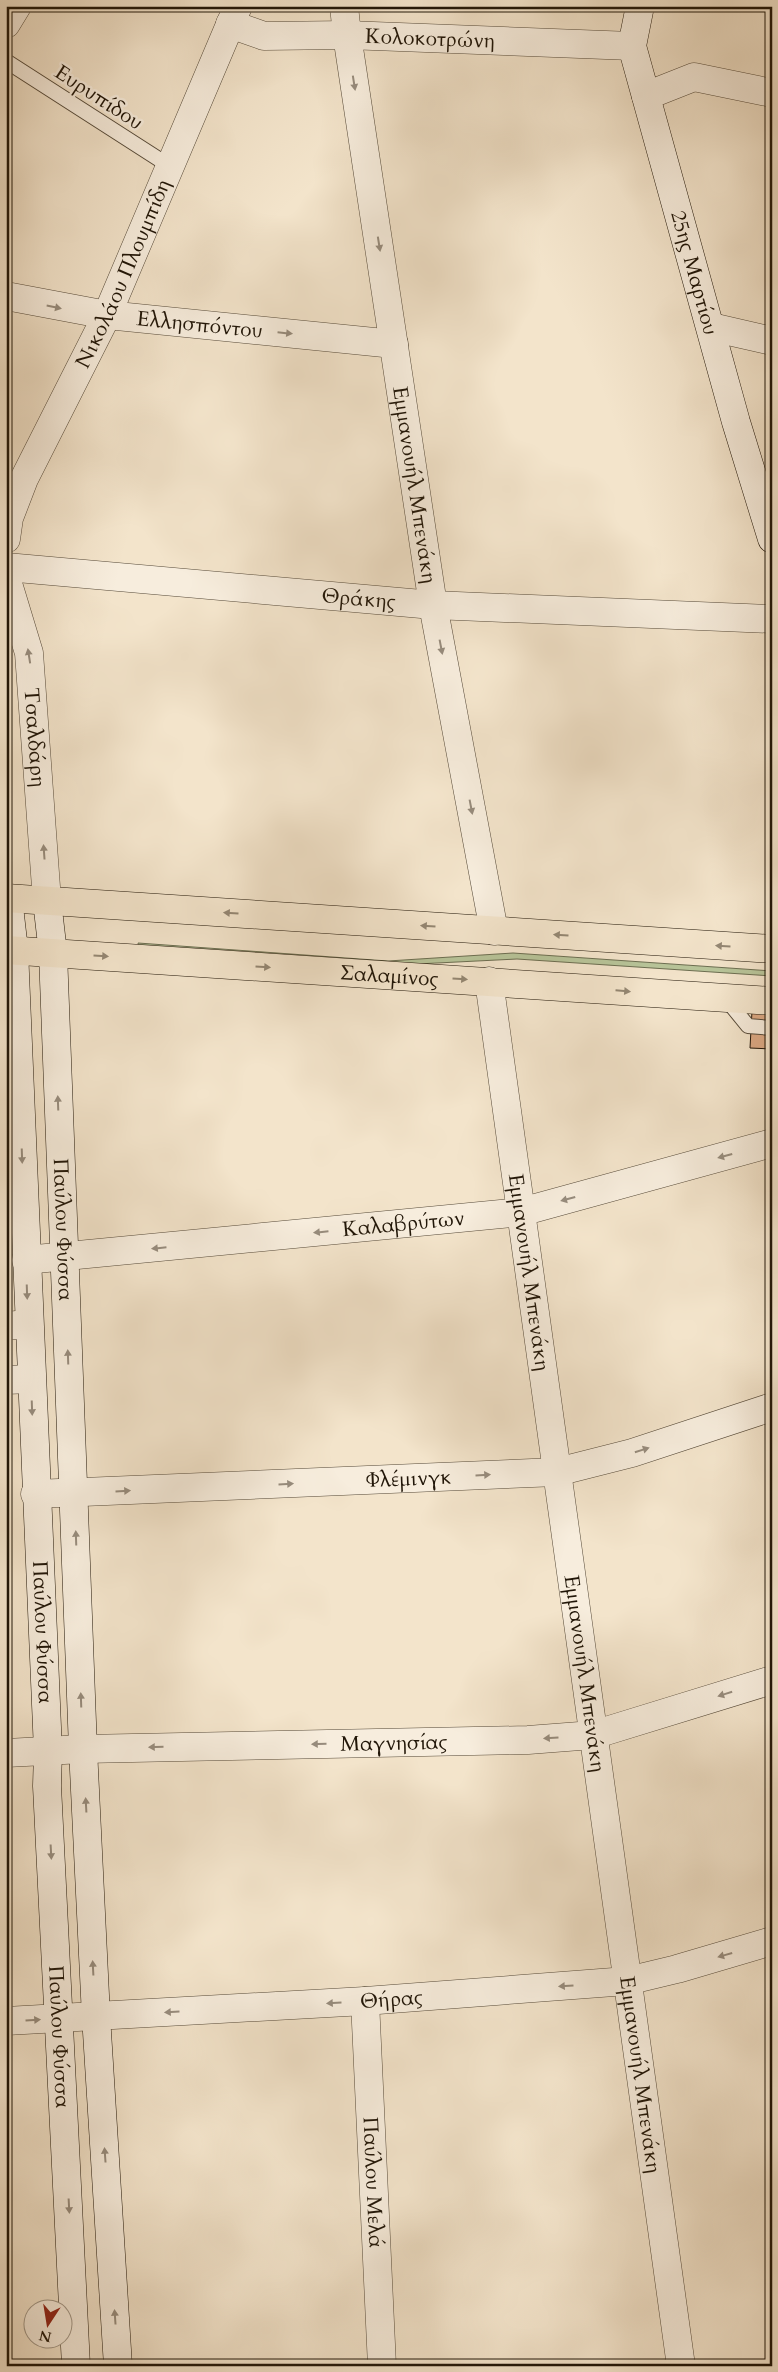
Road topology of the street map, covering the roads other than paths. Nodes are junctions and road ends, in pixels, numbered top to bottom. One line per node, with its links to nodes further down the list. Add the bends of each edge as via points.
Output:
1 (17, 6): 5 (street)
2 (344, 6): 6 (street, Εμμανουήλ Μπενάκη)
3 (640, 6): 7 (street, 25ης Μαρτίου)
4 (234, 15): 6 (street, Κολοκοτρώνη, via 264,36); 11 (street, Νικολάου Πλουμπίδη)
5 (6, 24)
6 (347, 35): 7 (street, Κολοκοτρώνη); 16 (street, Εμμανουήλ Μπενάκη, one-way to 16)
7 (632, 46): 10 (street, 25ης Μαρτίου)
8 (6, 61): 11 (lane, Ευρυπίδου)
9 (772, 93): 10 (street, via 694,77)
10 (646, 96): 14 (street, 25ης Μαρτίου)
11 (171, 167): 13 (street, Νικολάου Πλουμπίδη)
12 (6, 296): 13 (street, Ελλησπόντου, one-way to 13)
13 (107, 315): 16 (street, Ελλησπόντου, one-way to 16); 17 (street, Νικολάου Πλουμπίδη, via 24,479)
14 (711, 327): 15 (street); 18 (street, 25ης Μαρτίου)
15 (772, 341)
16 (394, 344): 21 (street, Εμμανουήλ Μπενάκη)
17 (7, 525)
18 (772, 539)
19 (6, 567): 21 (street, Θράκης)
20 (6, 577): 24 (street, Τσαλδάρη, one-way to 20, via 29,653)
21 (433, 605): 22 (street, Θράκης); 25 (street, Εμμανουήλ Μπενάκη, one-way to 25)
22 (772, 619)
23 (7, 893): 24 (main road); 27 (street, Παύλου Φύσσα)
24 (47, 901): 25 (main road, one-way to 24); 28 (street, Παύλου Φύσσα)
25 (494, 931): 26 (main road, one-way to 25)
26 (772, 949)
27 (10, 950): 28 (main road, Σαλαμίνος); 36 (street, Παύλου Φύσσα, one-way to 36)
28 (53, 953): 29 (main road, Σαλαμίνος, one-way to 29); 35 (street, Παύλου Φύσσα, one-way to 28)
29 (489, 981): 30 (main road, Σαλαμίνος, one-way to 30); 34 (street, Εμμανουήλ Μπενάκη)
30 (726, 998): 31 (main road, Σαλαμίνος); 32 (lane, via 748,1026)
31 (772, 1002)
32 (772, 1028)
33 (772, 1143): 34 (street, Καλαβρύτων, one-way to 34)
34 (521, 1212): 35 (street, Καλαβρύτων, one-way to 35); 40 (street, Εμμανουήλ Μπενάκη)
35 (64, 1257): 36 (street, Καλαβρύτων); 41 (street, Παύλου Φύσσα, one-way to 35)
36 (26, 1260): 37 (street, Παύλου Φύσσα, one-way to 37)
37 (17, 1325): 38 (street, Παύλου Φύσσα)
38 (18, 1380): 42 (street, Παύλου Φύσσα, one-way to 42)
39 (772, 1407): 40 (street, Φλέμινγκ, one-way to 39, via 632,1453)
40 (557, 1472): 41 (street, Φλέμινγκ, one-way to 40); 44 (street, Εμμανουήλ Μπενάκη)
41 (74, 1493): 42 (street, Φλέμινγκ); 45 (street, Παύλου Φύσσα, one-way to 41)
42 (35, 1494): 46 (street, Παύλου Φύσσα)
43 (772, 1680): 44 (street, Μαγνησίας, one-way to 44)
44 (594, 1735): 45 (street, Μαγνησίας, one-way to 45, via 528,1740); 49 (street, Εμμανουήλ Μπενάκη)
45 (83, 1749): 46 (street, Μαγνησίας); 51 (street, Παύλου Φύσσα, one-way to 45)
46 (48, 1750): 47 (street, Μαγνησίας); 52 (street, Παύλου Φύσσα, one-way to 52, via 47,1786)
47 (6, 1753)
48 (772, 1941): 49 (street, Θήρας, one-way to 49)
49 (627, 1981): 50 (street, Θήρας, one-way to 50); 57 (street, Εμμανουήλ Μπενάκη)
50 (365, 2001): 51 (street, Θήρας, one-way to 51); 56 (street, Παύλου Μελά)
51 (96, 2016): 52 (street, Θήρας); 55 (street, Παύλου Φύσσα, one-way to 51)
52 (60, 2018): 53 (street, Θήρας, one-way to 52); 54 (street, Παύλου Φύσσα, one-way to 54)
53 (6, 2021)
54 (76, 2366)
55 (118, 2366)
56 (382, 2366)
57 (681, 2366)

